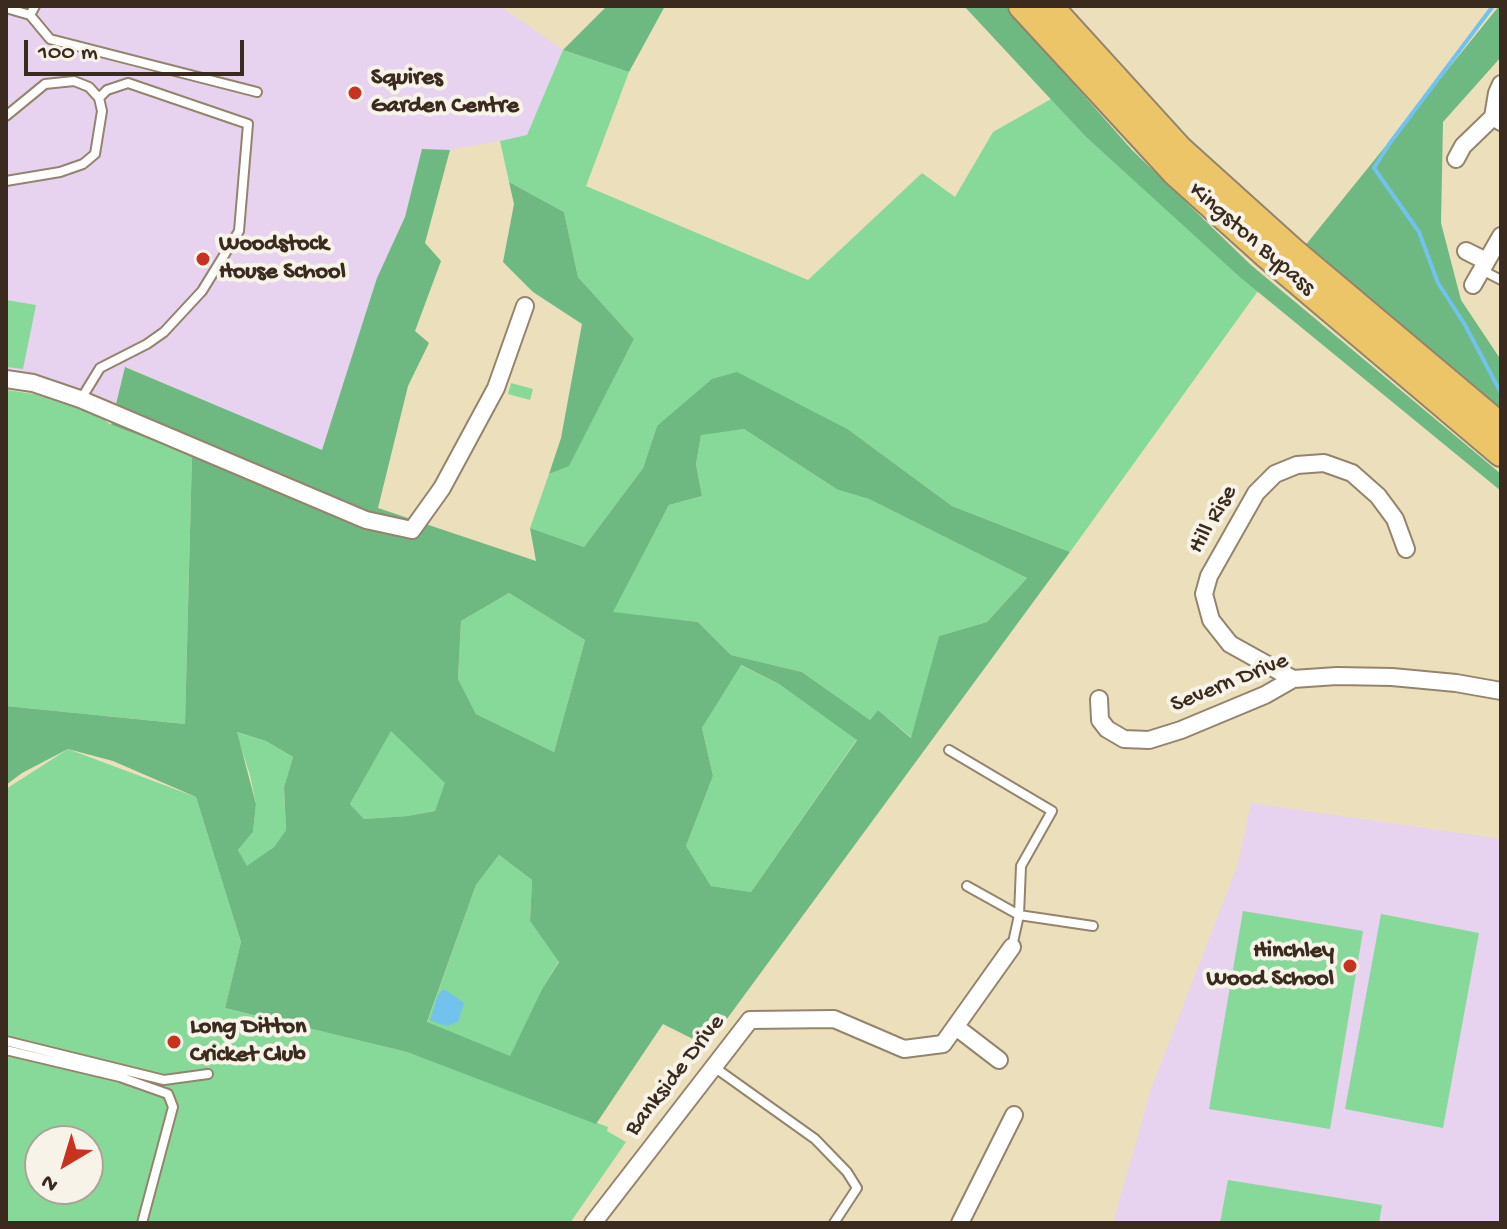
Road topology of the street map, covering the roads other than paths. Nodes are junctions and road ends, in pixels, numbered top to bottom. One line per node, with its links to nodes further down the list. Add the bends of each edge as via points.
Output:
1 (35, 6): 5 (lane)
2 (1022, 6): 21 (highway, Kingston Bypass, via 1175,172)
3 (1049, 6): 20 (highway, Kingston Bypass, via 1180,150)
4 (6, 8): 5 (lane)
5 (30, 15): 7 (lane, via 50,39)
6 (1501, 84): 10 (street)
7 (257, 92)
8 (99, 98): 9 (lane, via 74,81 45,84); 12 (lane, via 95,154 60,172); 19 (lane, via 128,83 248,124 239,231 210,279 164,332 100,368)
9 (6, 116)
10 (1497, 119): 11 (street, via 1463,146)
11 (1456, 159)
12 (6, 181)
13 (1501, 236): 15 (street)
14 (1466, 251): 15 (street)
15 (1480, 272): 16 (lane)
16 (1501, 280)
17 (525, 306): 19 (street, via 496,388 442,488 412,530 366,520)
18 (6, 379): 19 (street)
19 (80, 399)
20 (1501, 427)
21 (1501, 453)
22 (1406, 549): 23 (street, Hill Rise, via 1395,519 1352,473 1324,463 1297,465 1275,474 1256,493 1204,594 1211,620 1230,644)
23 (1293, 679): 24 (street, Severn Drive, via 1392,677); 25 (street, Severn Drive, via 1209,719 1149,740 1124,739 1107,729 1100,720)
24 (1501, 691)
25 (1099, 699)
26 (949, 750): 28 (lane, via 1052,811 1021,866)
27 (967, 886): 28 (lane)
28 (1019, 915): 29 (lane); 30 (lane)
29 (1093, 926)
30 (1012, 947): 31 (street, Bankside Drive)
31 (956, 1027): 34 (street); 35 (street, Bankside Drive, via 943,1044 904,1049 834,1019 750,1020)
32 (6, 1041): 36 (lane, via 164,1080)
33 (6, 1050): 38 (lane, via 168,1094 173,1107)
34 (999, 1060)
35 (714, 1066): 39 (street, Bankside Drive); 40 (lane, via 815,1139 847,1172 857,1188)
36 (208, 1074)
37 (1014, 1115): 41 (street)
38 (142, 1223)
39 (593, 1223)
40 (834, 1223)
41 (960, 1223)

